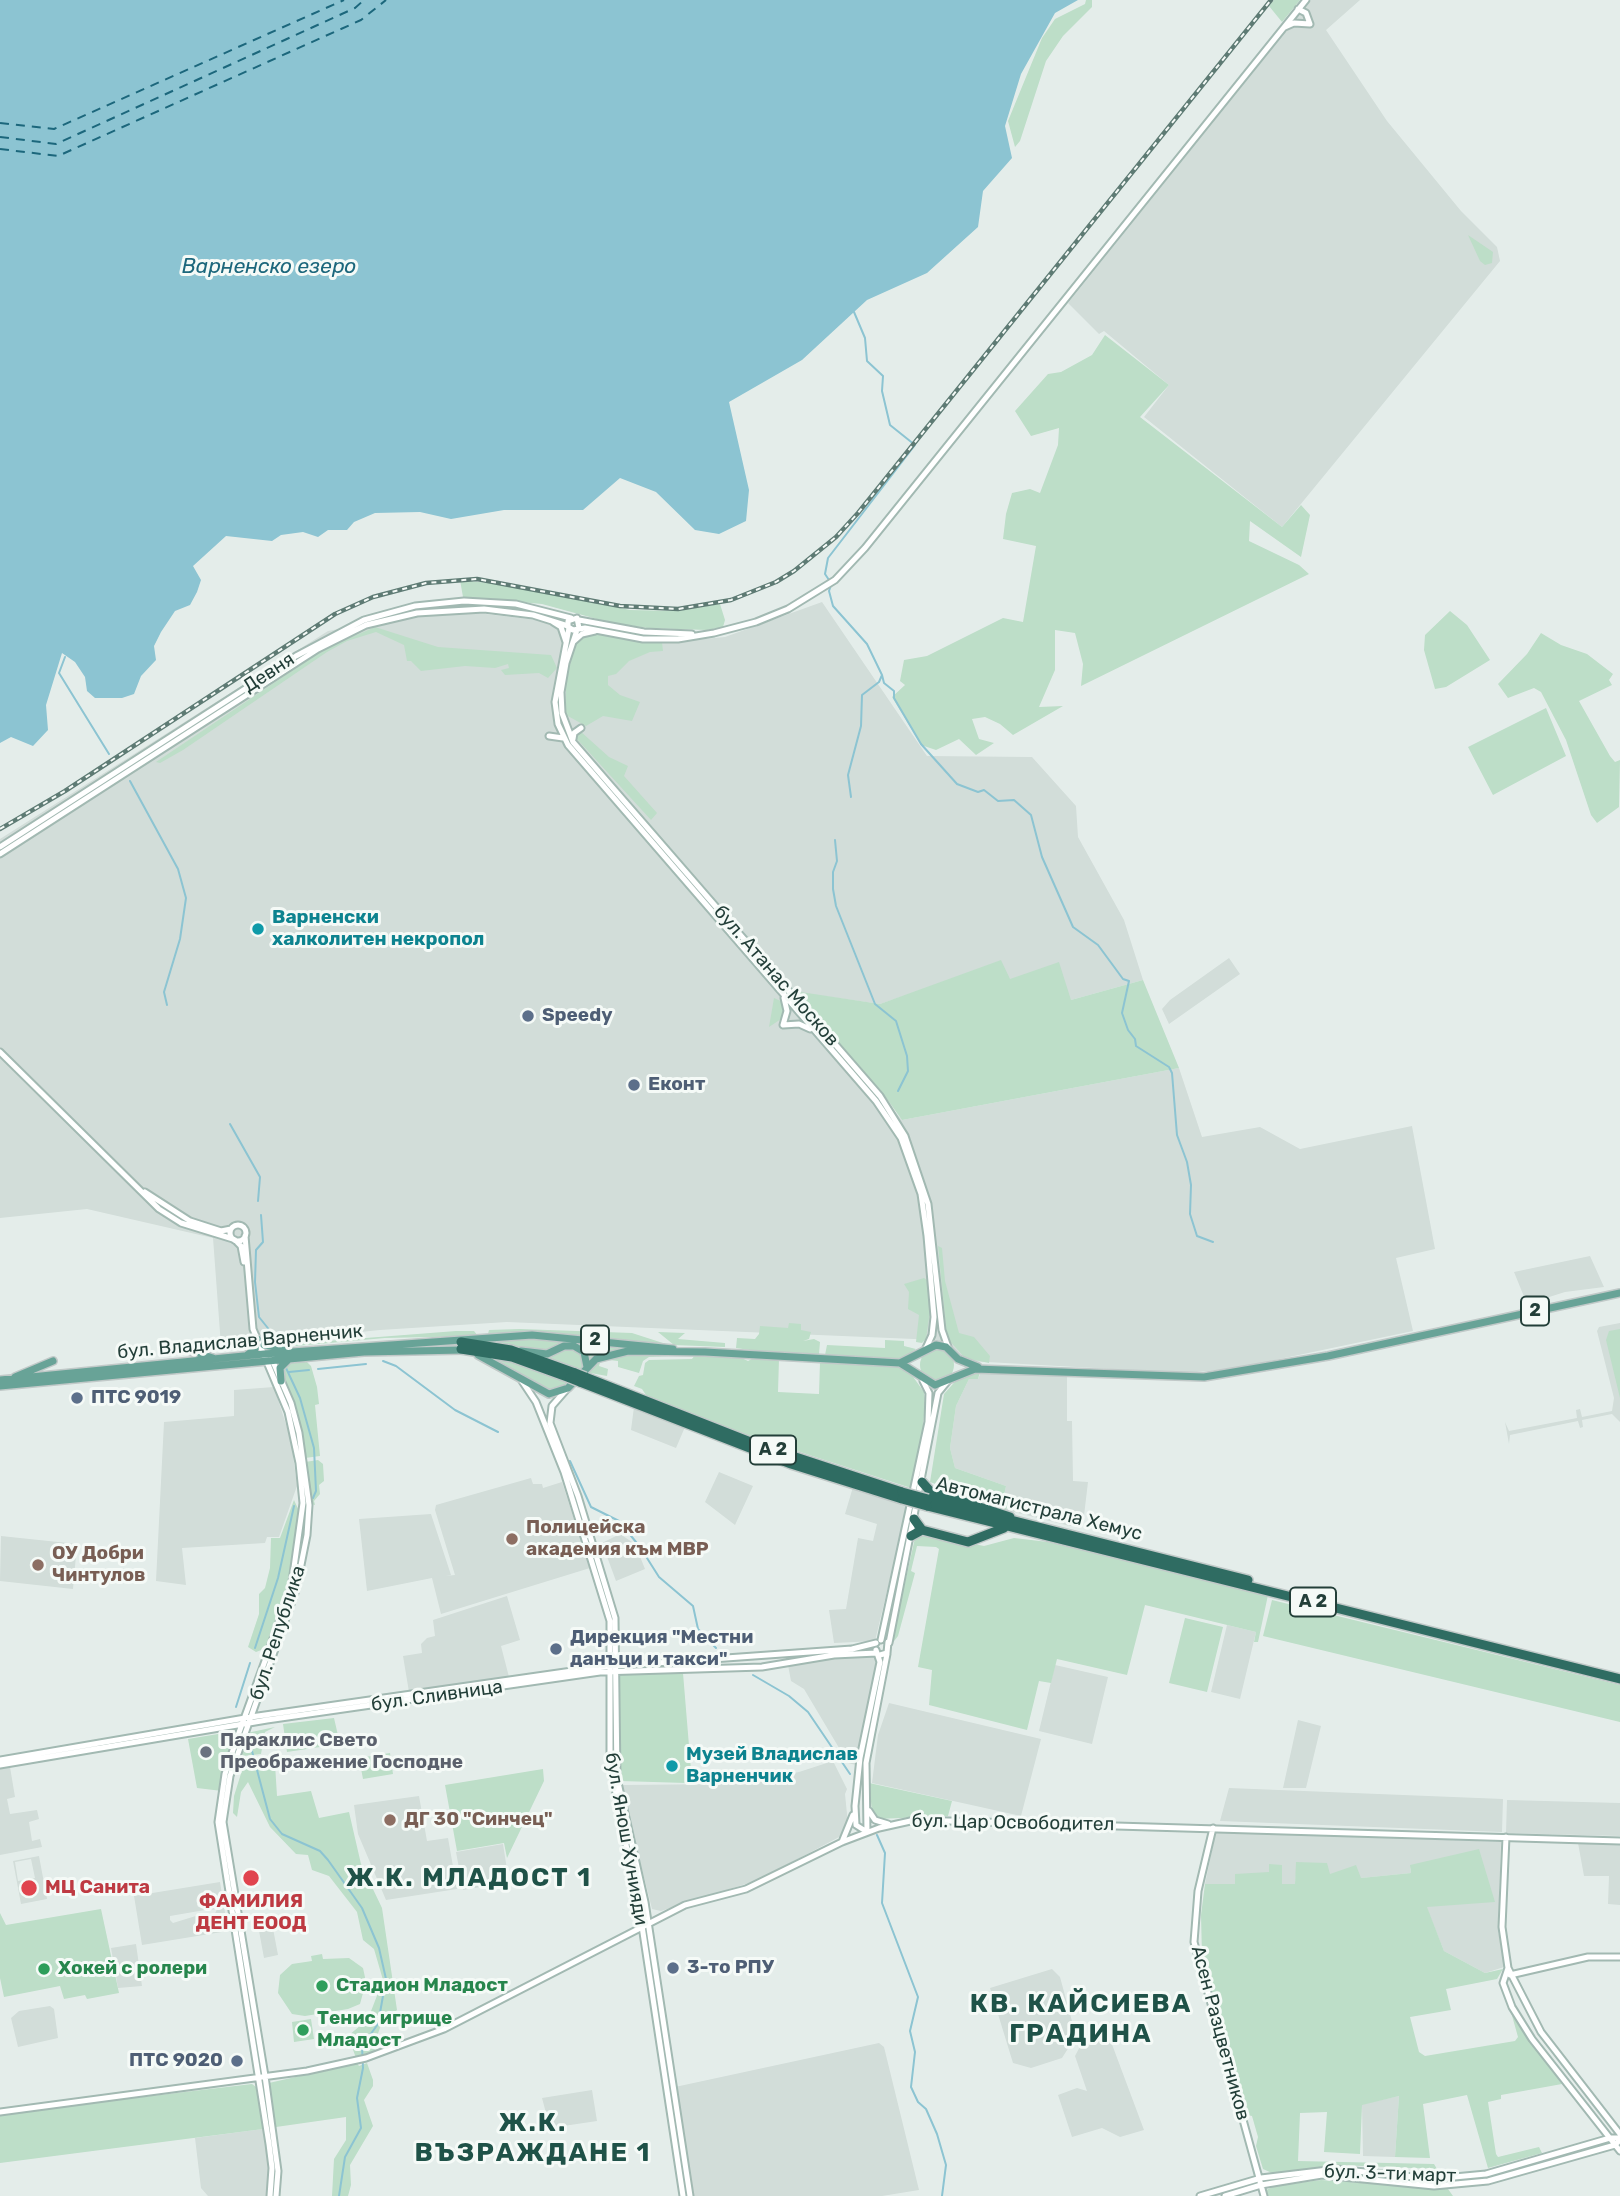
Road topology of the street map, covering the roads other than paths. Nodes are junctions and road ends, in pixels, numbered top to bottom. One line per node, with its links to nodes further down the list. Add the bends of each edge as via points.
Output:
1 (1306, 0): 2 (main road); 3 (main road)
2 (1298, 9): 3 (main road); 4 (main road)
3 (1309, 21): 4 (main road)
4 (1283, 28): 10 (main road, via 865,548 830,583 788,609)
5 (544, 617): 7 (main road, Девня); 11 (main road, via 561,627); 17 (main road, Девня, via 497,610 439,610 350,632)
6 (575, 619): 7 (main road); 8 (main road); 10 (main road, Девня, via 644,632); 16 (main road, Девня, via 516,604 464,601 415,606 364,620 296,656)
7 (568, 627): 8 (main road, Девня); 11 (main road, бул. Атанас Москов)
8 (578, 629): 9 (main road); 11 (main road, бул. Атанас Москов)
9 (601, 631): 10 (main road, via 661,639); 11 (main road, via 586,632)
10 (703, 635)
11 (569, 644): 14 (main road, бул. Атанас Москов, via 555,702); 15 (main road, бул. Атанас Москов, via 561,703)
12 (580, 728): 15 (main road)
13 (549, 736): 14 (main road)
14 (564, 739): 18 (main road, бул. Атанас Москов)
15 (573, 742): 25 (main road, бул. Атанас Москов, via 886,1105 916,1160 928,1204)
16 (0, 847)
17 (0, 854)
18 (783, 995): 19 (main road, бул. Атанас Москов); 19 (main road, via 787,1012 783,1025 799,1024)
19 (815, 1031): 25 (main road, бул. Атанас Москов, via 876,1101 901,1138)
20 (0, 1052): 21 (main road)
21 (124, 1174): 22 (main road, via 179,1217 221,1231); 24 (main road, via 176,1220)
22 (231, 1229): 23 (main road, via 241,1226); 24 (main road, бул. Република)
23 (245, 1236): 24 (main road); 26 (main road, бул. Република)
24 (234, 1239): 26 (main road, бул. Република, via 241,1246)
25 (930, 1243): 35 (main road, бул. Атанас Москов, via 933,1335); 37 (main road, бул. Атанас Москов, via 942,1330)
26 (248, 1276): 28 (main road, бул. Република)
27 (1620, 1293): 44 (main road, 2, via 1218,1376)
28 (253, 1324): 29 (main road, бул. Република); 30 (main road, бул. Република)
29 (257, 1339): 38 (main road, via 255,1349); 39 (main road, бул. Република)
30 (264, 1345): 34 (main road); 39 (main road, бул. Република)
31 (461, 1346): 33 (highway, Автомагистрала Хемус / A 2); 34 (main road, бул. Владислав Варненчик); 36 (main road, бул. Владислав Варненчик / 2, via 483,1338 554,1336); 41 (main road, бул. Владислав Варненчик); 45 (main road, 2); 46 (highway, Автомагистрала Хемус / A 2)
32 (185, 1349): 40 (main road)
33 (511, 1350): 46 (highway, Автомагистрала Хемус / A 2); 46 (main road, via 544,1354 574,1346 585,1355)
34 (305, 1351): 39 (main road, бул. Владислав Варненчик)
35 (923, 1351): 37 (main road, 2, via 941,1345); 43 (main road, 2); 47 (main road, via 916,1364)
36 (705, 1352): 43 (main road, 2); 46 (main road, 2, via 614,1352 596,1359)
37 (952, 1353): 44 (main road, 2); 51 (main road, via 957,1366)
38 (245, 1356): 39 (main road, бул. Владислав Варненчик); 40 (main road, бул. Владислав Варненчик)
39 (268, 1357): 41 (main road, бул. Владислав Варненчик); 50 (main road, бул. Република); 52 (main road, бул. Владислав Варненчик); 74 (main road, бул. Република, via 294,1435 302,1522 288,1600)
40 (217, 1359): 48 (main road, бул. Владислав Варненчик)
41 (289, 1359): 50 (main road, via 280,1368)
42 (53, 1361): 48 (main road)
43 (900, 1363): 47 (main road)
44 (985, 1369): 51 (main road, 2, via 964,1371)
45 (515, 1374): 46 (main road, 2, via 546,1394); 68 (main road, бул. Янош Хунияди, via 536,1402 581,1524 610,1621)
46 (577, 1378): 54 (highway, Автомагистрала Хемус / A 2, bridge); 68 (main road, бул. Янош Хунияди, via 552,1406 550,1423 615,1618)
47 (921, 1378): 51 (main road, 2, via 935,1385); 62 (main road, via 929,1394 928,1422)
48 (10, 1379): 49 (main road, бул. Владислав Варненчик)
49 (0, 1380)
50 (281, 1381): 72 (main road, бул. Република, via 305,1462 307,1535 296,1590)
51 (949, 1381): 53 (main road, via 938,1393)
52 (0, 1386)
53 (922, 1482): 55 (main road); 57 (highway, via 930,1491 1003,1512)
54 (928, 1503): 56 (highway, Автомагистрала Хемус / A 2); 57 (highway, Автомагистрала Хемус / A 2)
55 (914, 1519): 59 (highway); 60 (main road)
56 (974, 1519): 58 (highway, Автомагистрала Хемус / A 2); 61 (highway)
57 (1020, 1523): 70 (highway, Автомагистрала Хемус / A 2)
58 (1005, 1527): 61 (highway); 71 (highway, Автомагистрала Хемус / A 2)
59 (922, 1530): 60 (highway); 61 (highway, via 968,1542)
60 (911, 1536): 63 (main road)
61 (979, 1539)
62 (879, 1642): 63 (main road); 64 (main road, бул. Сливница, via 852,1649); 66 (main road)
63 (889, 1643): 66 (main road)
64 (777, 1653): 65 (main road, бул. Сливница); 67 (main road, via 768,1657)
65 (757, 1654): 68 (main road, бул. Сливница); 69 (main road, via 763,1660)
66 (881, 1654): 67 (main road, бул. Сливница, via 834,1654); 78 (main road, via 866,1763); 79 (main road)
67 (772, 1666): 69 (main road, бул. Сливница)
68 (612, 1668): 69 (main road, бул. Сливница); 73 (main road, бул. Сливница); 74 (main road, бул. Сливница); 88 (main road, бул. Янош Хунияди, via 617,1778); 90 (main road, бул. Янош Хунияди, via 610,1763)
69 (753, 1668)
70 (1620, 1672)
71 (1620, 1679)
72 (256, 1703): 73 (main road, via 260,1712); 74 (main road, бул. Република)
73 (272, 1714): 74 (main road, бул. Сливница)
74 (246, 1721): 75 (main road, бул. Сливница); 76 (main road, бул. Република); 77 (main road, бул. Сливница); 97 (main road, бул. Република, via 230,1776 223,1830)
75 (225, 1727): 76 (main road); 77 (main road, бул. Сливница)
76 (237, 1738): 97 (main road, бул. Република, via 220,1798 218,1831)
77 (0, 1762)
78 (867, 1804): 80 (main road); 82 (main road, via 875,1820)
79 (855, 1806): 81 (main road); 87 (main road)
80 (868, 1819): 81 (main road, via 860,1825); 84 (main road)
81 (855, 1820): 84 (main road, via 858,1828)
82 (891, 1824): 83 (main road, бул. Цар Освободител, via 942,1819); 84 (main road, бул. Цар Освободител)
83 (1213, 1828): 85 (main road, бул. Цар Освободител); 104 (main road, Асен Разцветников, via 1196,1903 1195,1942)
84 (867, 1832): 87 (main road, бул. Цар Освободител)
85 (1506, 1837): 86 (main road, бул. Цар Освободител); 94 (main road, via 1502,1927)
86 (1620, 1841)
87 (842, 1842): 89 (main road, бул. Цар Освободител, via 755,1886)
88 (645, 1902): 89 (main road, via 654,1913); 90 (main road, бул. Янош Хунияди)
89 (668, 1913): 90 (main road, бул. Цар Освободител)
90 (645, 1924): 91 (main road, бул. Цар Освободител); 92 (main road, бул. Янош Хунияди); 108 (main road, бул. Янош Хунияди)
91 (628, 1934): 92 (main road, via 639,1935); 97 (main road, бул. Цар Освободител, via 444,2029 366,2058)
92 (645, 1947): 107 (main road, бул. Янош Хунияди)
93 (1620, 1957): 95 (main road, via 1588,1957)
94 (1508, 1969): 95 (main road); 96 (main road)
95 (1512, 1975): 96 (main road); 101 (main road, via 1541,2032)
96 (1503, 1978): 99 (main road, via 1512,2007 1532,2039)
97 (262, 2077): 98 (main road, бул. Цар Освободител); 105 (main road, бул. Република, via 272,2168); 106 (main road, бул. Република, via 278,2171)
98 (0, 2112)
99 (1602, 2128): 100 (main road); 102 (main road)
100 (1610, 2138): 101 (main road); 102 (main road, бул. 3-ти март)
101 (1619, 2139): 103 (main road); 104 (main road, бул. 3-ти март, via 1488,2181 1465,2184 1434,2186 1322,2175)
102 (1599, 2142): 104 (main road, бул. 3-ти март, via 1498,2172 1453,2179 1336,2169)
103 (1620, 2151)
104 (1261, 2181): 109 (main road, бул. 3-ти март); 110 (main road, бул. 3-ти март); 111 (main road, Асен Разцветников)
105 (270, 2196)
106 (276, 2196)
107 (683, 2196)
108 (690, 2196)
109 (1200, 2196)
110 (1225, 2196)
111 (1264, 2196)

